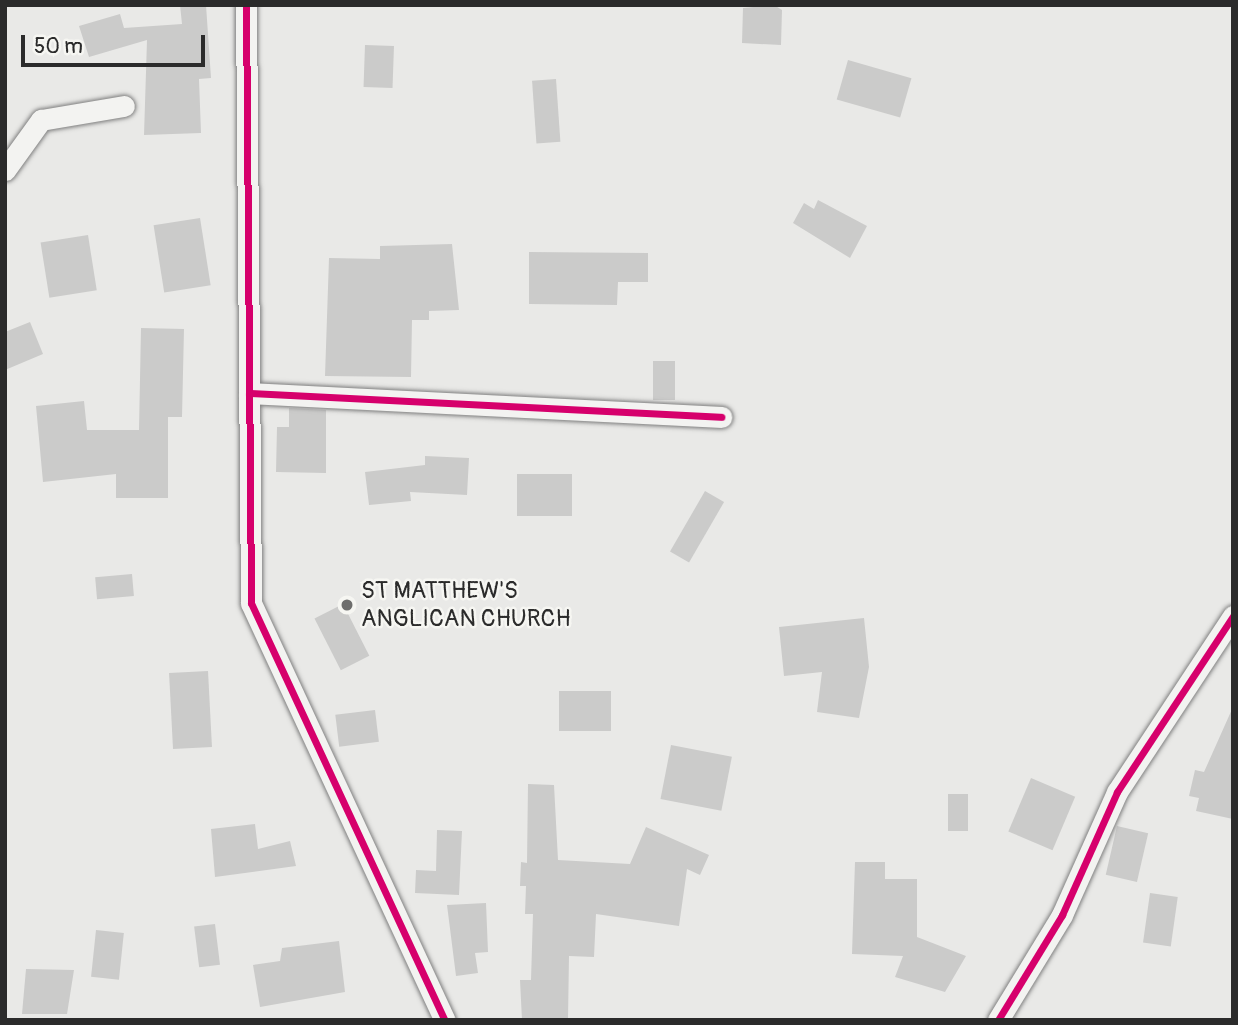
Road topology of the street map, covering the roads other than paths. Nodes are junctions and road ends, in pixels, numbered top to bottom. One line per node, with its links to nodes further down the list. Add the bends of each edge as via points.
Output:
1 (246, 5): 4 (street)
2 (124, 106): 3 (street, via 41,120)
3 (5, 170)
4 (249, 393): 5 (street); 7 (street, via 251,603)
5 (721, 418)
6 (1233, 616): 8 (street, via 1117,792 1062,915)
7 (445, 1020)
8 (998, 1020)

